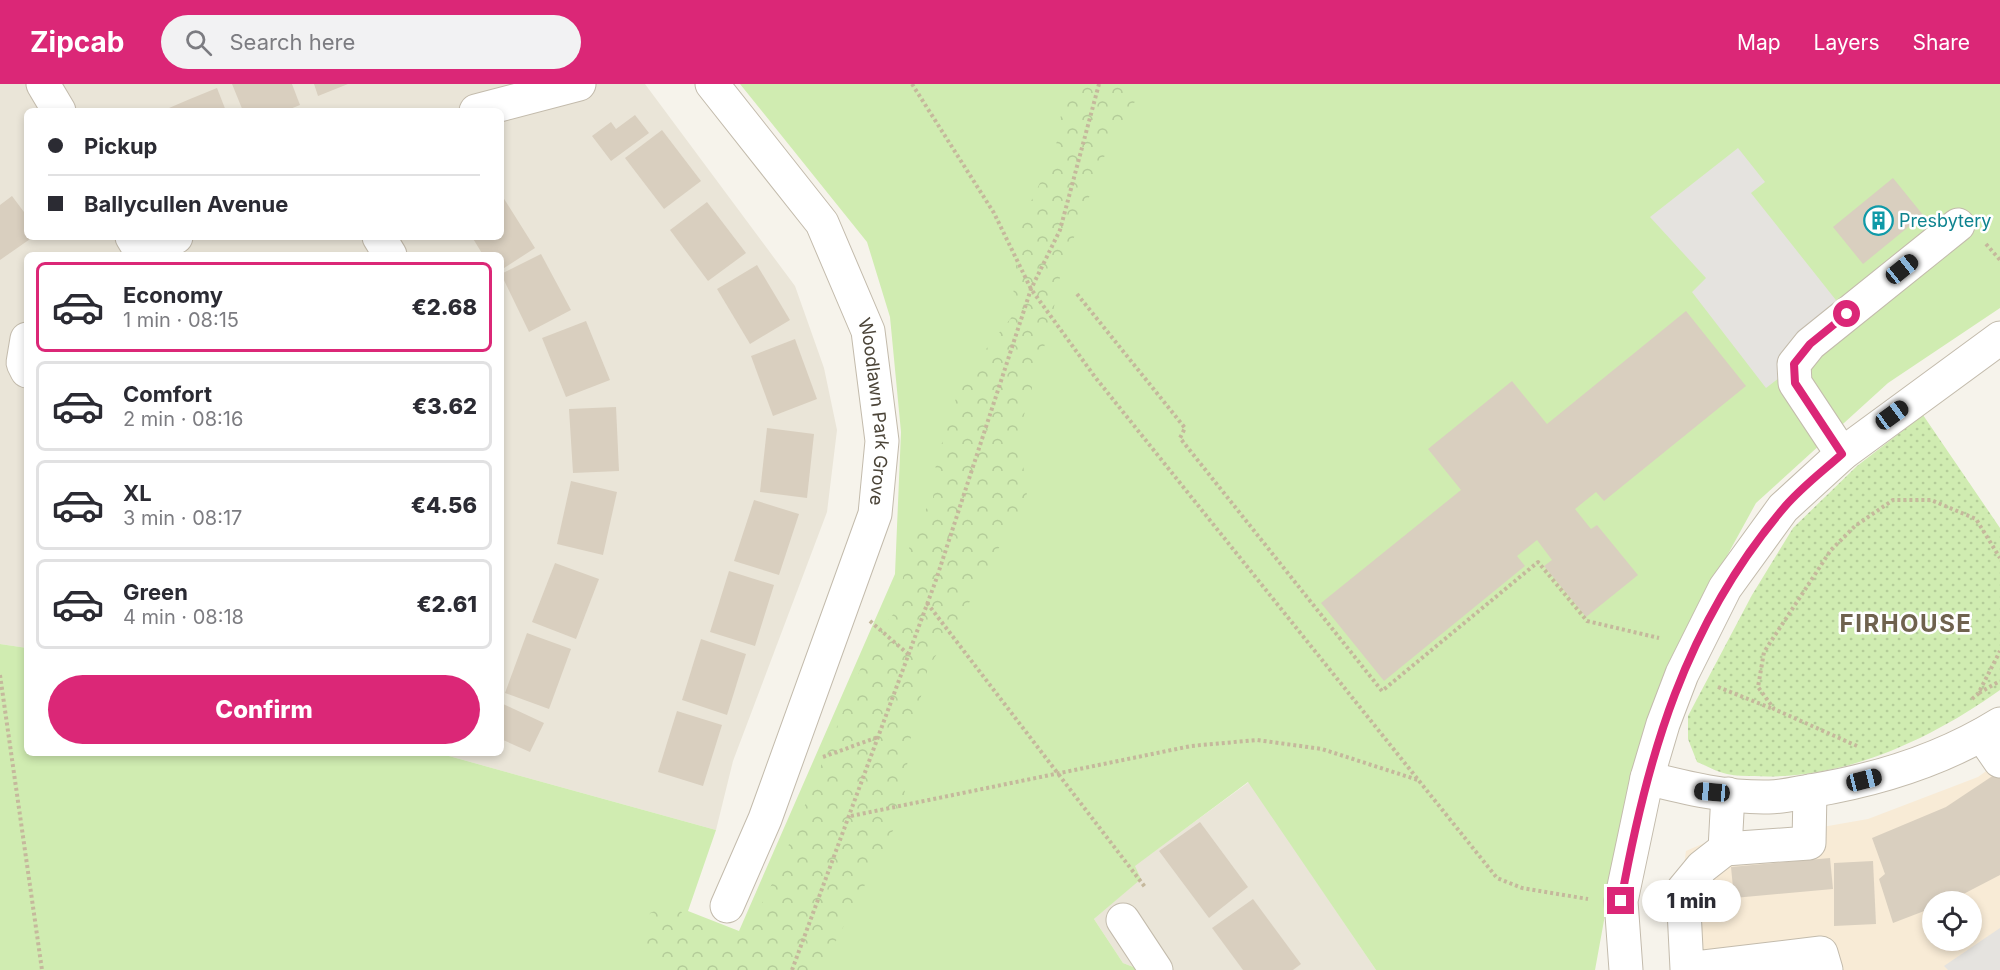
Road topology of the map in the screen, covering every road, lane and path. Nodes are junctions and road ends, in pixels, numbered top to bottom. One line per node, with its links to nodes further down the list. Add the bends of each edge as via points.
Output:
1 (43, 84): 6 (street)
2 (579, 84): 7 (street)
3 (712, 84): 40 (street, Woodlawn Park Grove, via 822,224 868,332 882,441 875,514 765,819)
4 (912, 84): 11 (path, via 994,213)
5 (1099, 84): 11 (path, via 1060,230)
6 (57, 108)
7 (487, 108)
8 (1958, 225): 14 (street, via 1810,344 1794,364 1795,383)
9 (165, 240): 10 (street)
10 (137, 248)
11 (1032, 289): 16 (path); 33 (path, via 1095,377)
12 (1077, 294): 18 (path, via 1185,428 1180,438 1382,691 1538,562 1587,621)
13 (2000, 338): 14 (street)
14 (1842, 454): 32 (street, via 1783,508 1725,588 1682,674)
15 (2000, 558): 26 (path, via 1976,519 1931,500 1893,500 1855,526 1831,550 1764,652 1758,687)
16 (927, 603): 20 (path); 31 (path)
17 (865, 617): 20 (path)
18 (1659, 638)
19 (2000, 651): 24 (path)
20 (908, 654): 27 (path)
21 (0, 675): 42 (path)
22 (2000, 681): 24 (path)
23 (1718, 687): 26 (path)
24 (1978, 694): 25 (path)
25 (1963, 706)
26 (1773, 709): 29 (path)
27 (878, 737): 30 (path); 36 (path)
28 (1994, 740): 34 (street, via 1903,770)
29 (1862, 748)
30 (814, 760)
31 (1058, 774): 33 (path, via 1191,746 1257,740 1322,749); 36 (path); 38 (path)
32 (1647, 778): 35 (street, via 1697,791); 45 (street, via 1621,901)
33 (1418, 780): 39 (path, via 1497,878 1522,888)
34 (1810, 791): 35 (street, via 1770,797); 37 (street, via 1809,843)
35 (1728, 794): 37 (street)
36 (850, 816): 43 (path)
37 (1725, 849): 46 (street, via 1702,867 1683,890 1687,969 1821,953)
38 (1145, 887)
39 (1588, 900)
40 (727, 906)
41 (1123, 920): 44 (street)
42 (42, 970)
43 (792, 970)
44 (1156, 970)
45 (1626, 970)
46 (1826, 970)

